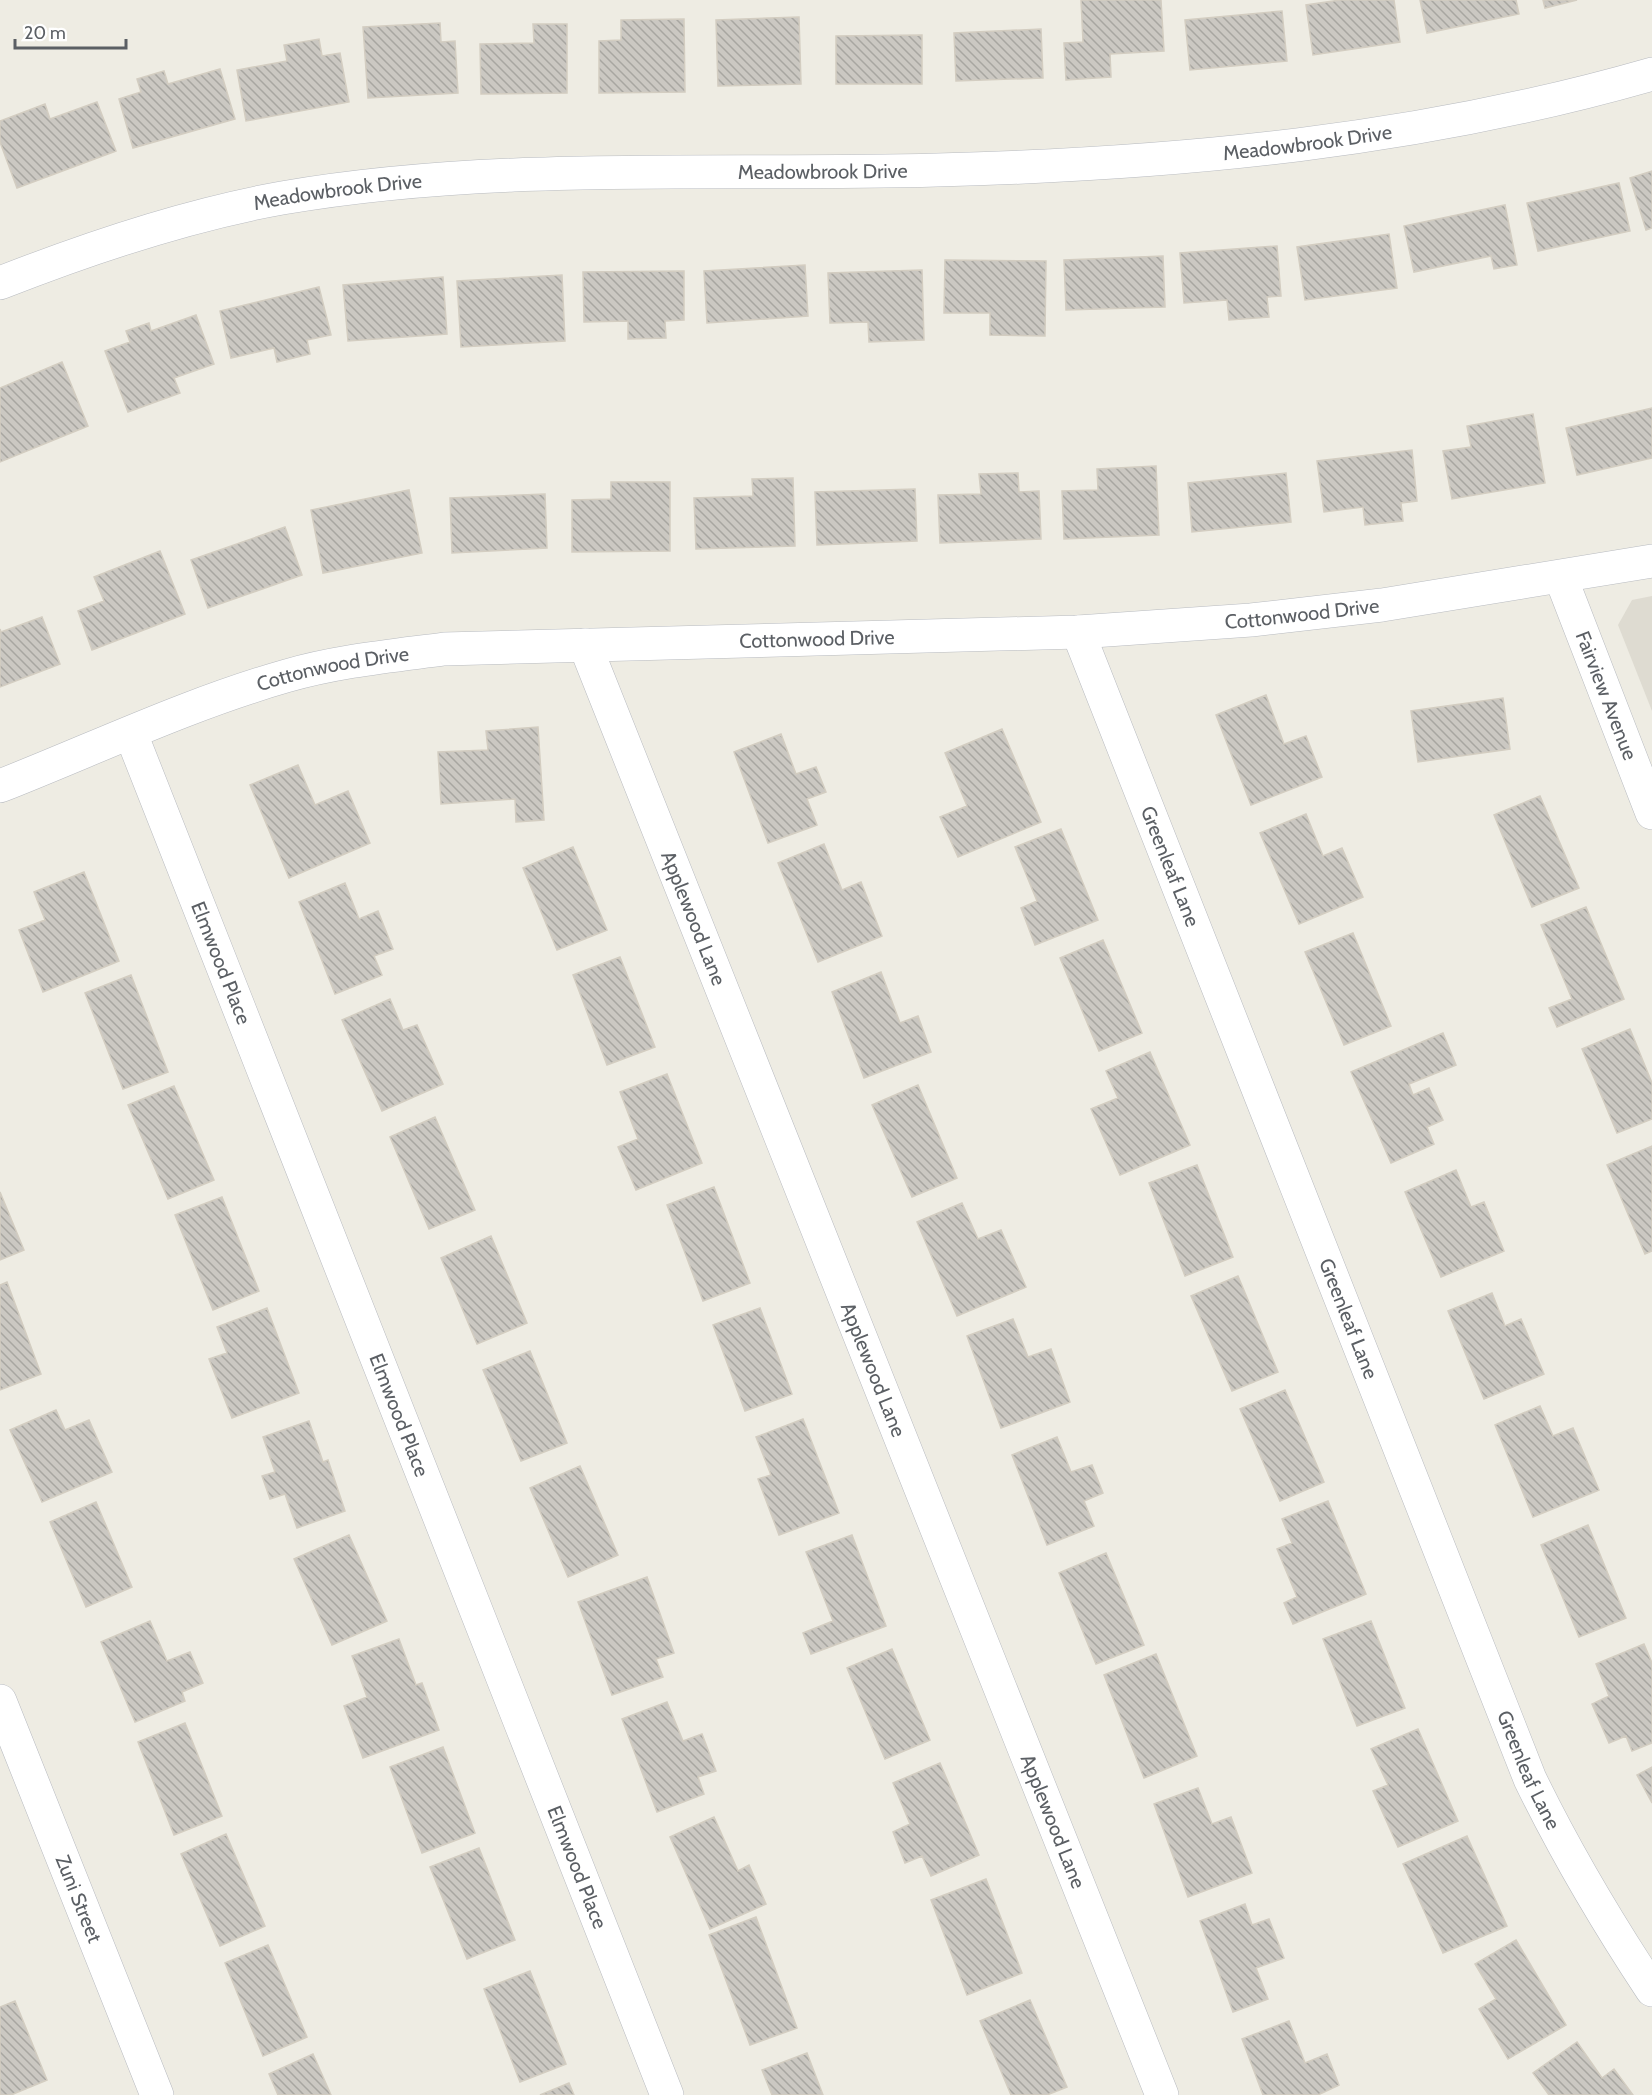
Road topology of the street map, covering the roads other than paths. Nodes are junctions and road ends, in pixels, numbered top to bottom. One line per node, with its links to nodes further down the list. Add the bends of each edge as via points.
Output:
1 (1652, 74): 2 (street, Meadowbrook Drive, via 1494,115 1381,135 1230,153 936,170 521,175 362,186 278,199 198,219 105,245)
2 (0, 283)
3 (1652, 561): 4 (street, Cottonwood Drive)
4 (1561, 578): 5 (street, Cottonwood Drive, via 1251,620); 9 (street, Fairview Avenue)
5 (1078, 632): 6 (street, Cottonwood Drive); 11 (street, Greenleaf Lane, via 1530,1779 1600,1911)
6 (585, 645): 7 (street, Cottonwood Drive, via 444,649 354,660 226,696); 14 (street, Applewood Lane)
7 (130, 734): 8 (street, Cottonwood Drive); 13 (street, Elmwood Place)
8 (0, 786)
9 (1652, 813)
10 (0, 1701): 12 (street, Zuni Street)
11 (1652, 1990)
12 (157, 2095)
13 (667, 2095)
14 (1162, 2095)

